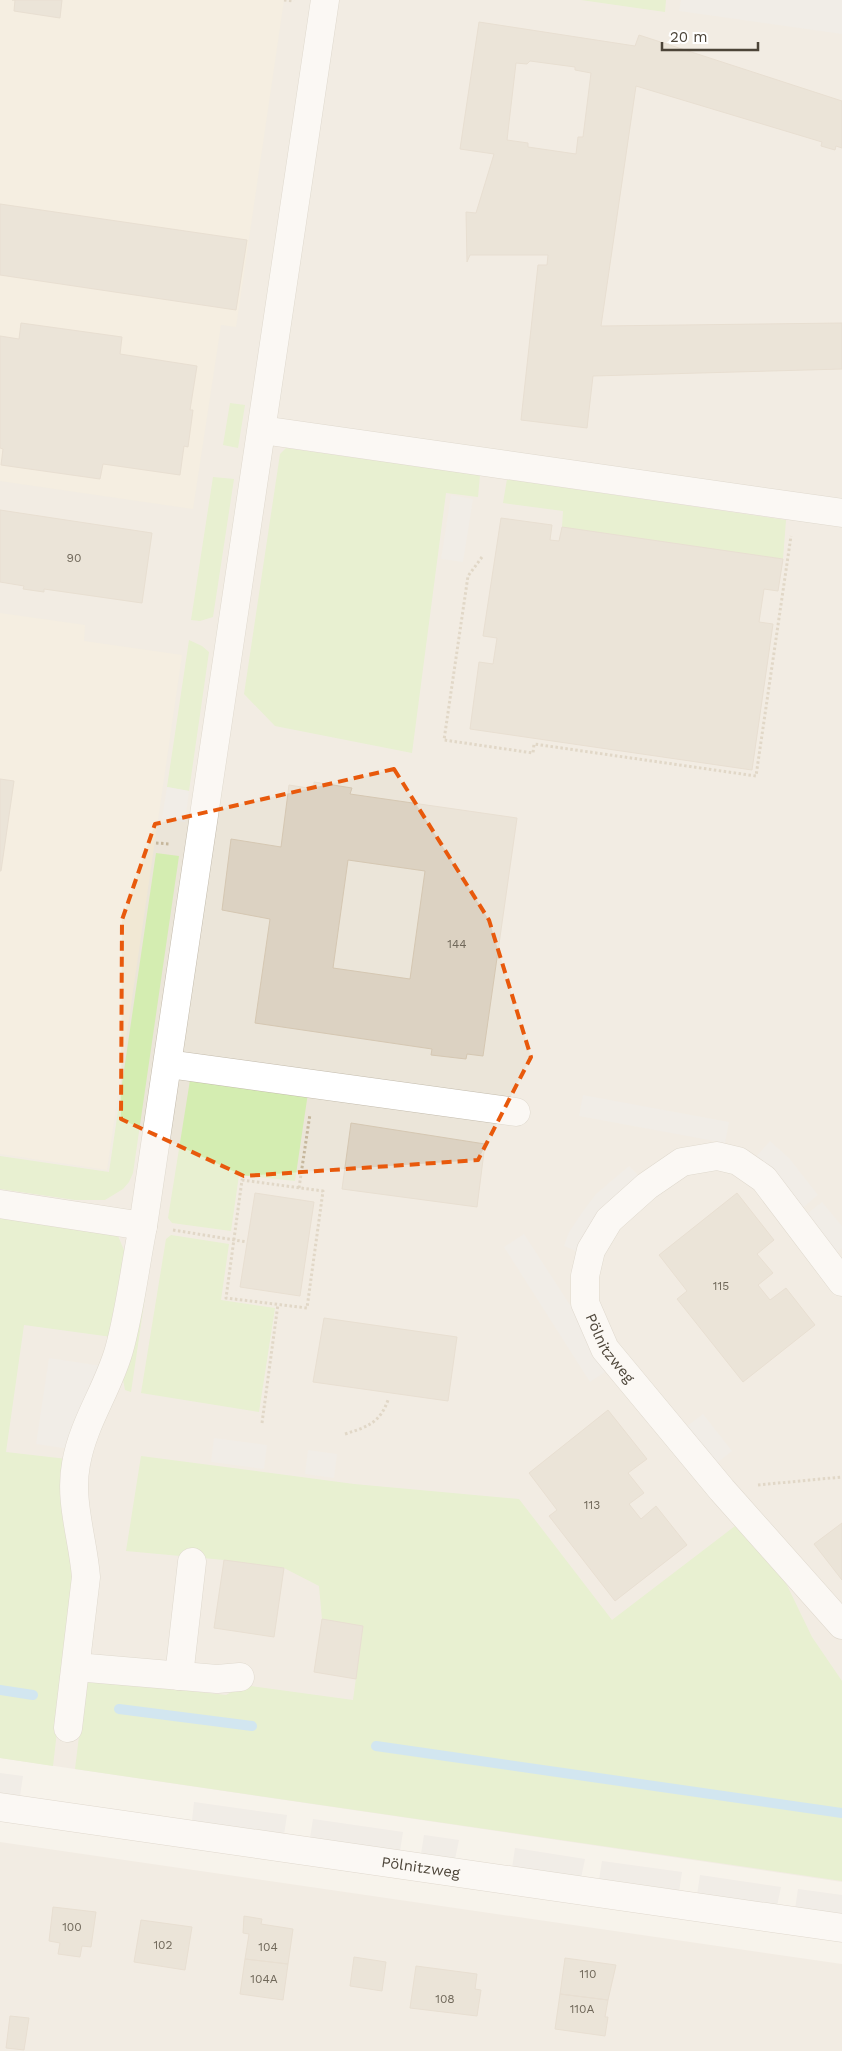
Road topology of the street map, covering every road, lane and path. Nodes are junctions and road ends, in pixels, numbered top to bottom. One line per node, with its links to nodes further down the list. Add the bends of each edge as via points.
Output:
1 (325, 0): 2 (street)
2 (262, 430): 3 (street); 6 (street)
3 (796, 505): 4 (street); 5 (path, via 756,776 534,744 533,753 444,740 468,576)
4 (842, 513)
5 (482, 557)
6 (168, 1064): 7 (street); 11 (street)
7 (314, 1083): 8 (street); 9 (path)
8 (516, 1112)
9 (299, 1188): 12 (path, via 242,1180); 15 (path, via 323,1191 307,1308)
10 (0, 1204): 11 (street)
11 (143, 1226): 12 (path); 23 (street, via 119,1350 83,1434 76,1464 74,1493 86,1577)
12 (234, 1239): 13 (path); 15 (path, via 226,1298)
13 (247, 1242)
14 (842, 1282): 20 (street, Pölnitzweg, via 764,1179 738,1161 717,1156 682,1162 647,1186 609,1220 591,1250 585,1276 585,1303 605,1349)
15 (278, 1304): 17 (path)
16 (388, 1400): 18 (path, via 379,1418)
17 (262, 1424)
18 (345, 1434)
19 (842, 1477): 20 (path)
20 (722, 1490): 22 (street, Pölnitzweg)
21 (192, 1562): 24 (street)
22 (842, 1625)
23 (76, 1667): 24 (street); 26 (street)
24 (179, 1676): 25 (street)
25 (240, 1677)
26 (68, 1728)
27 (0, 1807): 28 (street, Pölnitzweg)
28 (842, 1928)

